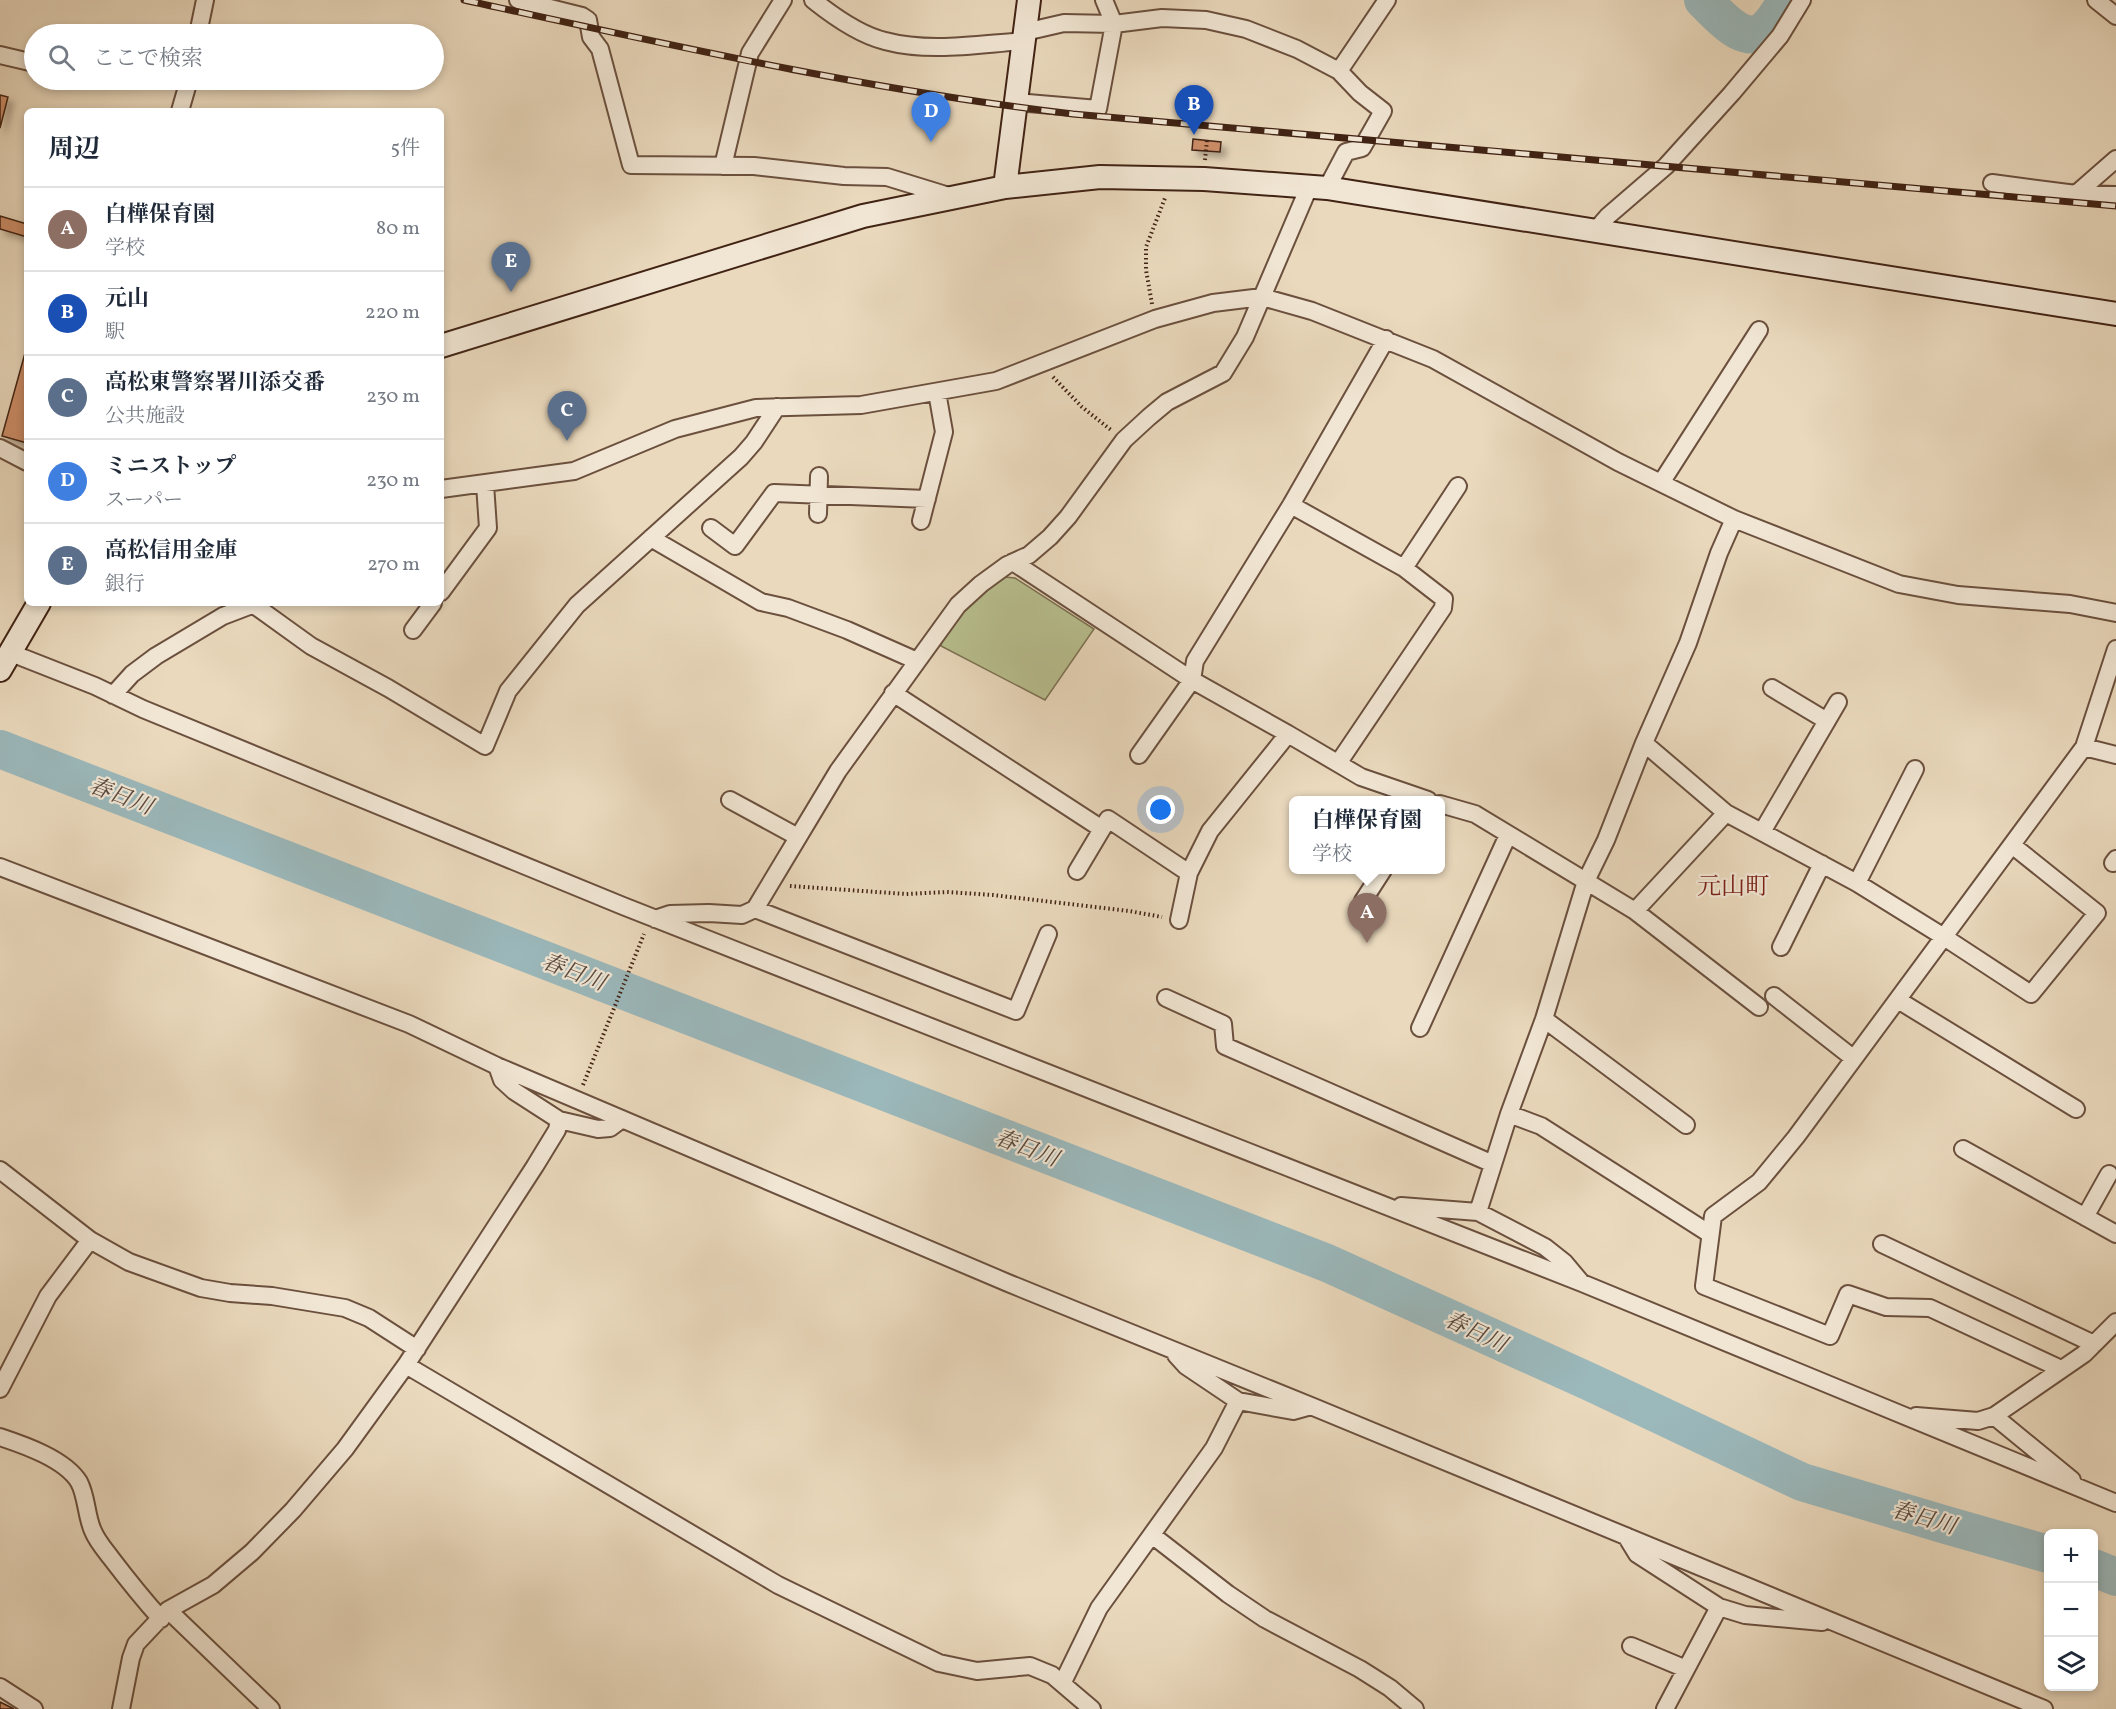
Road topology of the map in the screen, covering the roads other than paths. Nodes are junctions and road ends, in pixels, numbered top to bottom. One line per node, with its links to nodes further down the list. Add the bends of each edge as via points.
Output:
1 (205, 0): 11 (street)
2 (518, 0): 21 (street, via 588,20 591,37 600,49 631,165)
3 (783, 0): 21 (street, via 750,53)
4 (813, 0): 13 (street, via 884,41 924,47)
5 (1029, 0): 13 (street)
6 (1104, 0): 12 (street)
7 (1387, 0): 16 (street)
8 (1802, 0): 28 (street, via 1780,36 1732,93 1666,166)
9 (2096, 0): 10 (street)
10 (2116, 16)
11 (200, 24)
12 (1114, 24): 13 (street, via 1064,23); 16 (street, via 1162,18 1206,20 1246,29); 18 (street, via 1098,109)
13 (1025, 37): 18 (street)
14 (0, 55): 15 (street)
15 (24, 61)
16 (1339, 71): 23 (street, via 1383,111 1362,148 1346,152)
17 (186, 90): 19 (street)
18 (1016, 102): 24 (street)
19 (181, 108)
20 (2116, 159): 25 (street)
21 (723, 166): 27 (street, via 887,177)
22 (1992, 183): 25 (street)
23 (1318, 187): 24 (street, via 1172,177 1100,177); 28 (street); 29 (street)
24 (1005, 188): 27 (street)
25 (2076, 194): 26 (street)
26 (2116, 195)
27 (952, 197): 33 (street, via 863,216)
28 (1595, 231): 30 (street)
29 (1262, 297): 32 (street); 34 (street, via 1213,303 1155,319 996,381); 51 (street, via 1245,337 1223,373 1167,402 1124,440 1068,517 1029,555)
30 (2116, 314)
31 (1759, 330): 39 (street)
32 (1386, 339): 39 (street, via 1433,359); 45 (street)
33 (444, 345)
34 (937, 392): 35 (street, via 861,405); 44 (street, via 944,432)
35 (777, 407): 40 (street, via 756,408 675,429 574,471); 50 (street, via 741,457)
36 (0, 448): 37 (street)
37 (24, 460)
38 (819, 476): 43 (street)
39 (1661, 483): 47 (street)
40 (485, 484): 42 (street); 53 (street, via 488,528)
41 (1458, 486): 52 (street)
42 (444, 489)
43 (818, 495): 44 (street); 46 (street); 49 (street, via 774,493 735,546)
44 (927, 499): 48 (street)
45 (1291, 505): 52 (street); 63 (street, via 1195,661)
46 (818, 514)
47 (1734, 519): 58 (street, via 1899,584 1958,595 2070,604); 70 (street, via 1688,643)
48 (921, 520)
49 (711, 528)
50 (651, 538): 56 (street, via 577,605 508,692 484,746 311,646); 62 (street, via 761,602 847,630)
51 (1013, 562): 62 (street, via 958,605); 63 (street)
52 (1404, 568): 74 (street, via 1444,599 1443,608)
53 (444, 588)
54 (37, 606): 61 (street)
55 (250, 606): 66 (street, via 223,616 156,656)
56 (258, 606)
57 (431, 606): 59 (street)
58 (2116, 613)
59 (413, 630)
60 (2116, 649): 71 (street)
61 (4, 657): 66 (street)
62 (917, 661): 65 (street)
63 (1192, 680): 69 (street); 72 (street)
64 (1772, 688): 68 (street)
65 (893, 693): 80 (street); 83 (street)
66 (113, 695): 96 (street)
67 (1838, 702): 68 (street)
68 (1827, 721): 81 (street)
69 (1288, 734): 74 (street); 88 (street, via 1210,831)
70 (1644, 743): 79 (street); 90 (street)
71 (2084, 747): 73 (street); 84 (street)
72 (1139, 755)
73 (2116, 756)
74 (1339, 762): 76 (street, via 1370,780)
75 (1916, 769): 91 (street)
76 (1416, 796)
77 (730, 800): 83 (street)
78 (1445, 805): 82 (street, via 1475,814)
79 (1726, 813): 81 (street); 94 (street)
80 (1102, 829): 87 (street); 88 (street, via 1108,819)
81 (1762, 832): 85 (street)
82 (1508, 835): 90 (street); 105 (street)
83 (798, 837): 93 (street)
84 (2012, 845): 98 (street); 98 (street, via 2097,913 2031,994)
85 (1822, 864): 91 (street); 99 (street)
86 (0, 867): 107 (street, via 409,1024)
87 (1077, 872)
88 (1189, 873): 95 (street)
89 (1380, 874): 92 (street)
90 (1586, 881): 94 (street); 104 (street)
91 (1857, 883): 98 (street)
92 (1362, 901)
93 (755, 909): 96 (street, via 742,915 670,914); 97 (street, via 1016,1011)
94 (1635, 911): 103 (street)
95 (1179, 920)
96 (650, 925): 117 (street)
97 (1048, 934)
98 (1944, 937): 102 (street)
99 (1781, 947)
100 (1774, 996): 106 (street)
101 (1166, 998): 114 (street, via 1223,1024 1225,1046)
102 (1898, 1000): 106 (street); 108 (street)
103 (1759, 1007)
104 (1544, 1019): 109 (street); 112 (street)
105 (1420, 1028)
106 (1853, 1058): 120 (street, via 1759,1182 1713,1216)
107 (497, 1066): 110 (street); 111 (street, via 502,1080 514,1091)
108 (2076, 1109)
109 (1509, 1114): 114 (street); 120 (street, via 1540,1126)
110 (622, 1119): 111 (street, via 610,1128 598,1129); 128 (street)
111 (559, 1120): 127 (street, via 535,1166)
112 (1686, 1125)
113 (1963, 1149): 119 (street)
114 (1493, 1164): 118 (street)
115 (0, 1170): 122 (street)
116 (2109, 1174): 119 (street)
117 (1382, 1205): 118 (street); 124 (street)
118 (1478, 1212): 124 (street, via 1545,1247)
119 (2085, 1216): 121 (street)
120 (1710, 1234): 130 (street, via 1704,1286 1830,1336 1848,1294 1886,1307 1930,1308)
121 (2116, 1234)
122 (90, 1240): 127 (street, via 129,1262 201,1288 345,1308 369,1318); 131 (street, via 48,1296)
123 (1882, 1245): 126 (street)
124 (1582, 1283): 134 (street)
125 (2116, 1322): 126 (street)
126 (2094, 1344): 130 (street)
127 (417, 1349): 129 (street)
128 (1171, 1349): 132 (street, via 1186,1366); 133 (street)
129 (406, 1365): 142 (street, via 345,1449 293,1510 213,1585); 146 (street, via 789,1590 939,1663 978,1671 1030,1666)
130 (2061, 1369): 135 (street)
131 (0, 1389)
132 (1238, 1401): 133 (street, via 1293,1411); 139 (street, via 1214,1448)
133 (1311, 1406): 140 (street)
134 (1899, 1415): 135 (street, via 1978,1421); 137 (street)
135 (1994, 1416): 137 (street)
136 (0, 1437): 142 (street, via 66,1468 85,1498 93,1532 135,1589)
137 (2085, 1490): 138 (street)
138 (2116, 1503)
139 (1152, 1534): 146 (street, via 1099,1608); 152 (street, via 1265,1619 1360,1669)
140 (1626, 1536): 141 (street, via 1637,1554); 143 (street)
141 (1719, 1606): 143 (street, via 1745,1615); 145 (street)
142 (164, 1614): 149 (street, via 136,1644); 150 (street)
143 (1838, 1624): 154 (street)
144 (1631, 1646): 145 (street)
145 (1686, 1669): 153 (street)
146 (1063, 1683): 151 (street)
147 (0, 1687): 148 (street)
148 (34, 1709)
149 (121, 1709)
150 (271, 1709)
151 (1092, 1709)
152 (1415, 1709)
153 (1665, 1709)
154 (2044, 1709)

